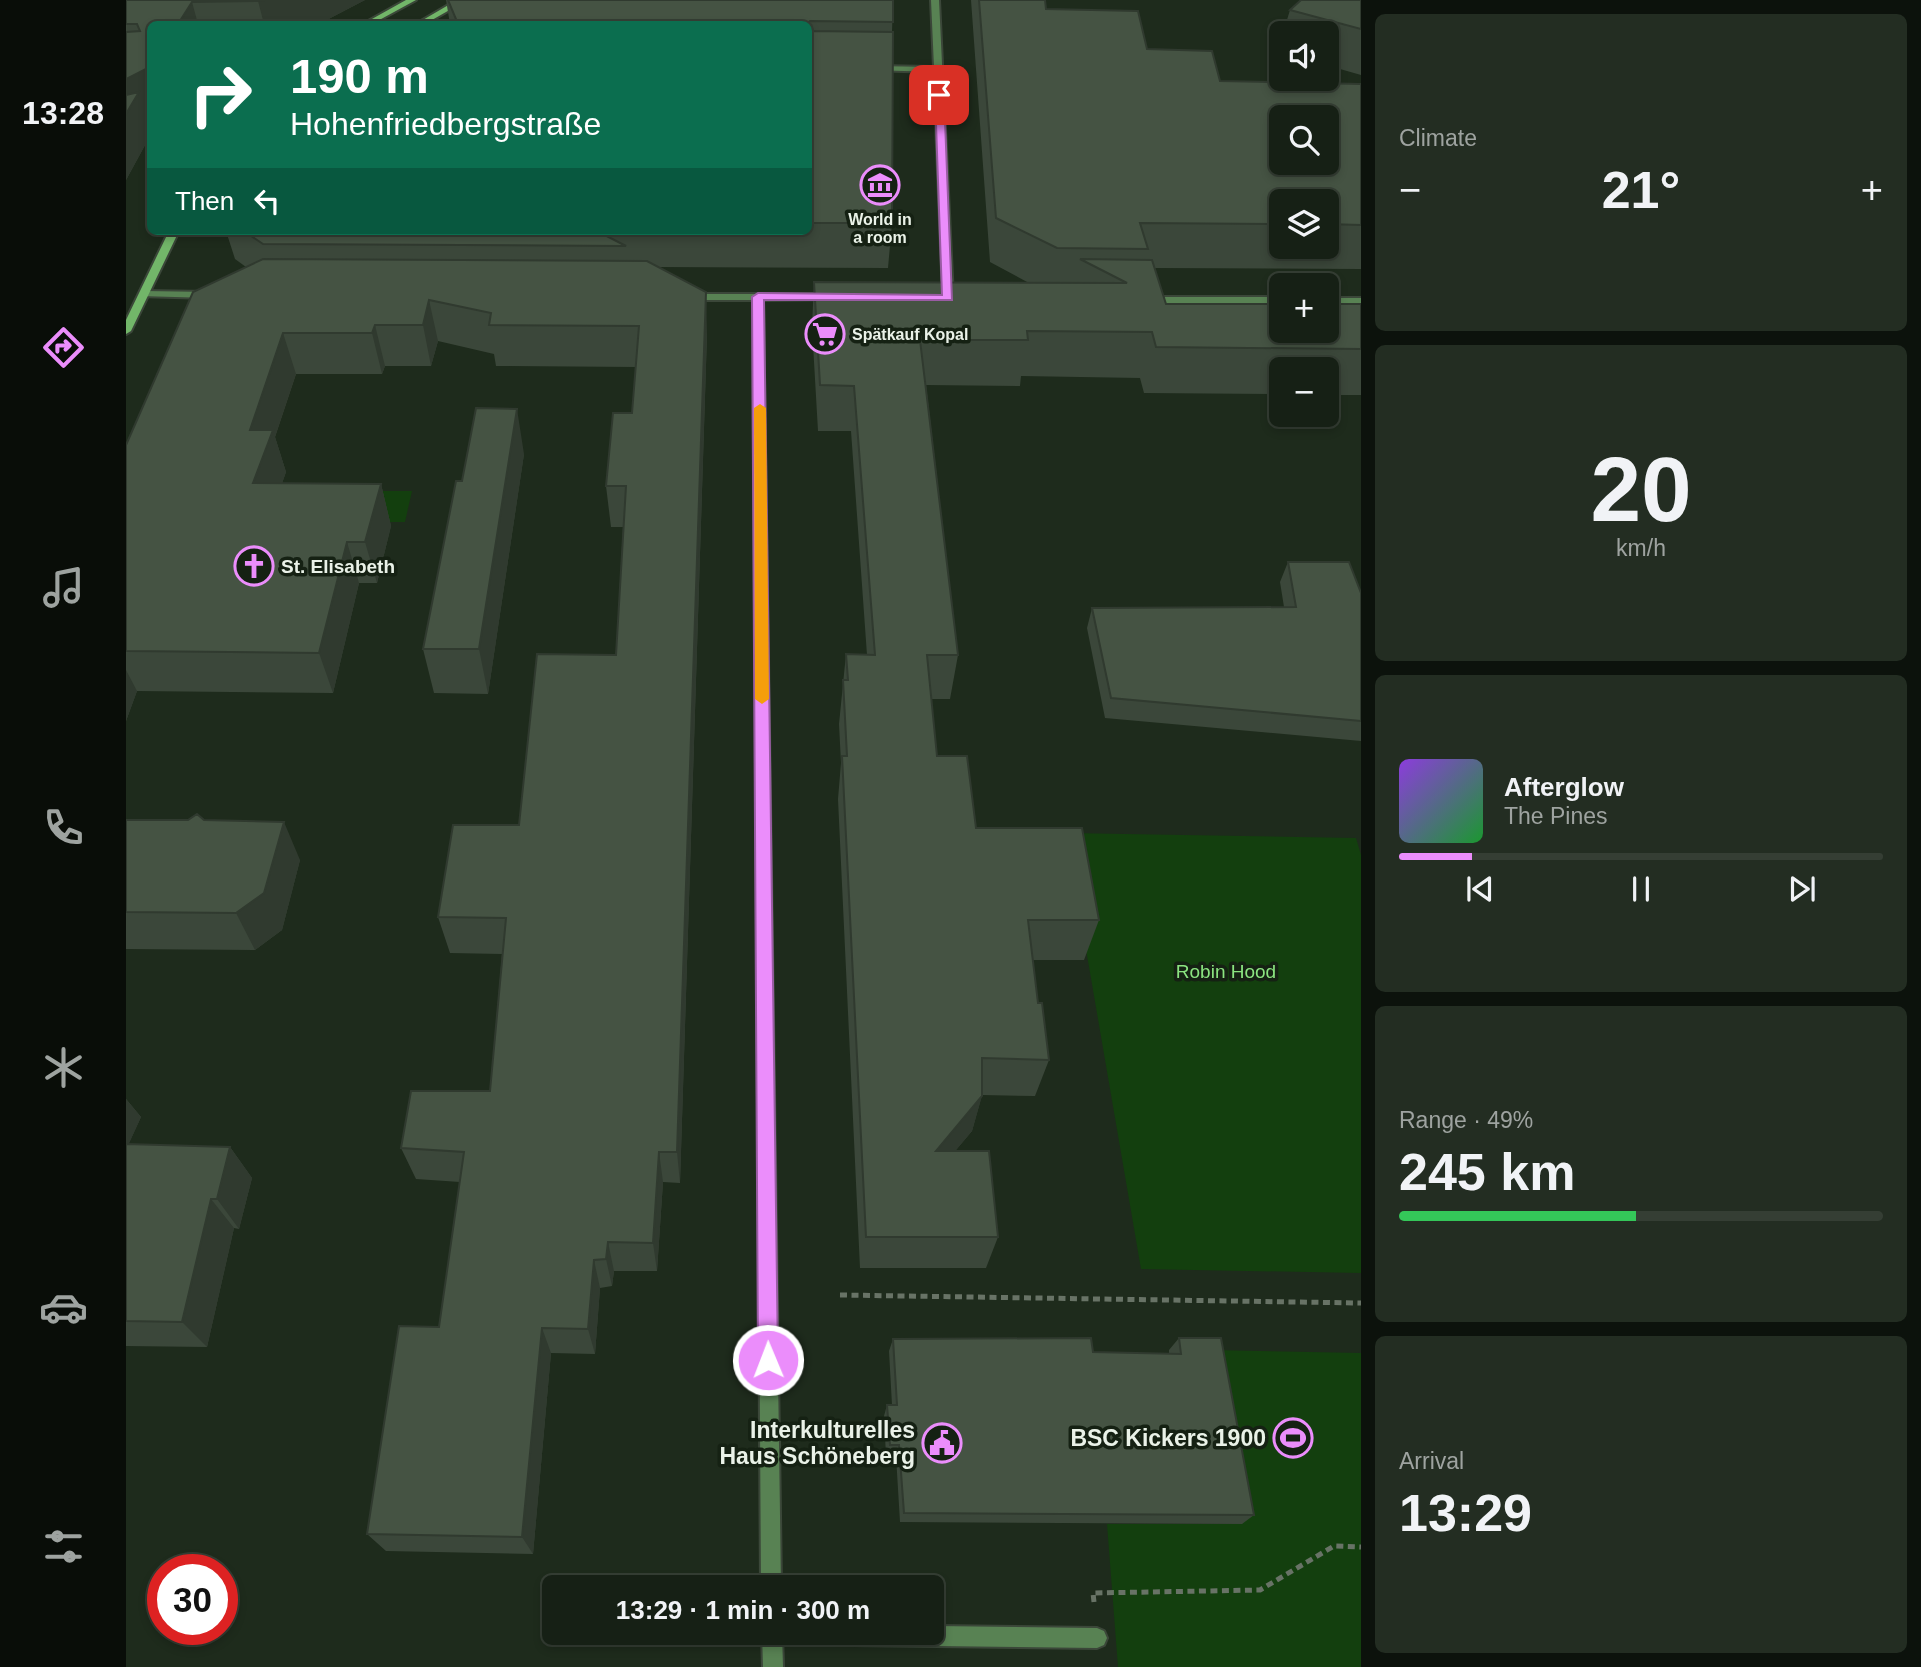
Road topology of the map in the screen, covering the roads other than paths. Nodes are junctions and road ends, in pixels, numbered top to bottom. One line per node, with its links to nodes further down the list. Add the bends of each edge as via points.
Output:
1 (412, 0): 4 (main road)
2 (463, 0): 5 (main road)
3 (935, 0): 7 (street)
4 (373, 21)
5 (425, 21)
6 (859, 68): 7 (street)
7 (938, 70): 14 (street, via 953,298)
8 (172, 235): 9 (main road)
9 (144, 294): 10 (street); 19 (main road)
10 (219, 295)
11 (681, 297): 12 (street)
12 (758, 297): 13 (street); 20 (street)
13 (840, 297)
14 (934, 298)
15 (1133, 300): 16 (street)
16 (1269, 300)
17 (1339, 300): 18 (street)
18 (1361, 301)
19 (126, 331)
20 (771, 1575)
21 (944, 1636): 22 (street)
22 (1097, 1638)
23 (772, 1645): 24 (street)
24 (773, 1667)

